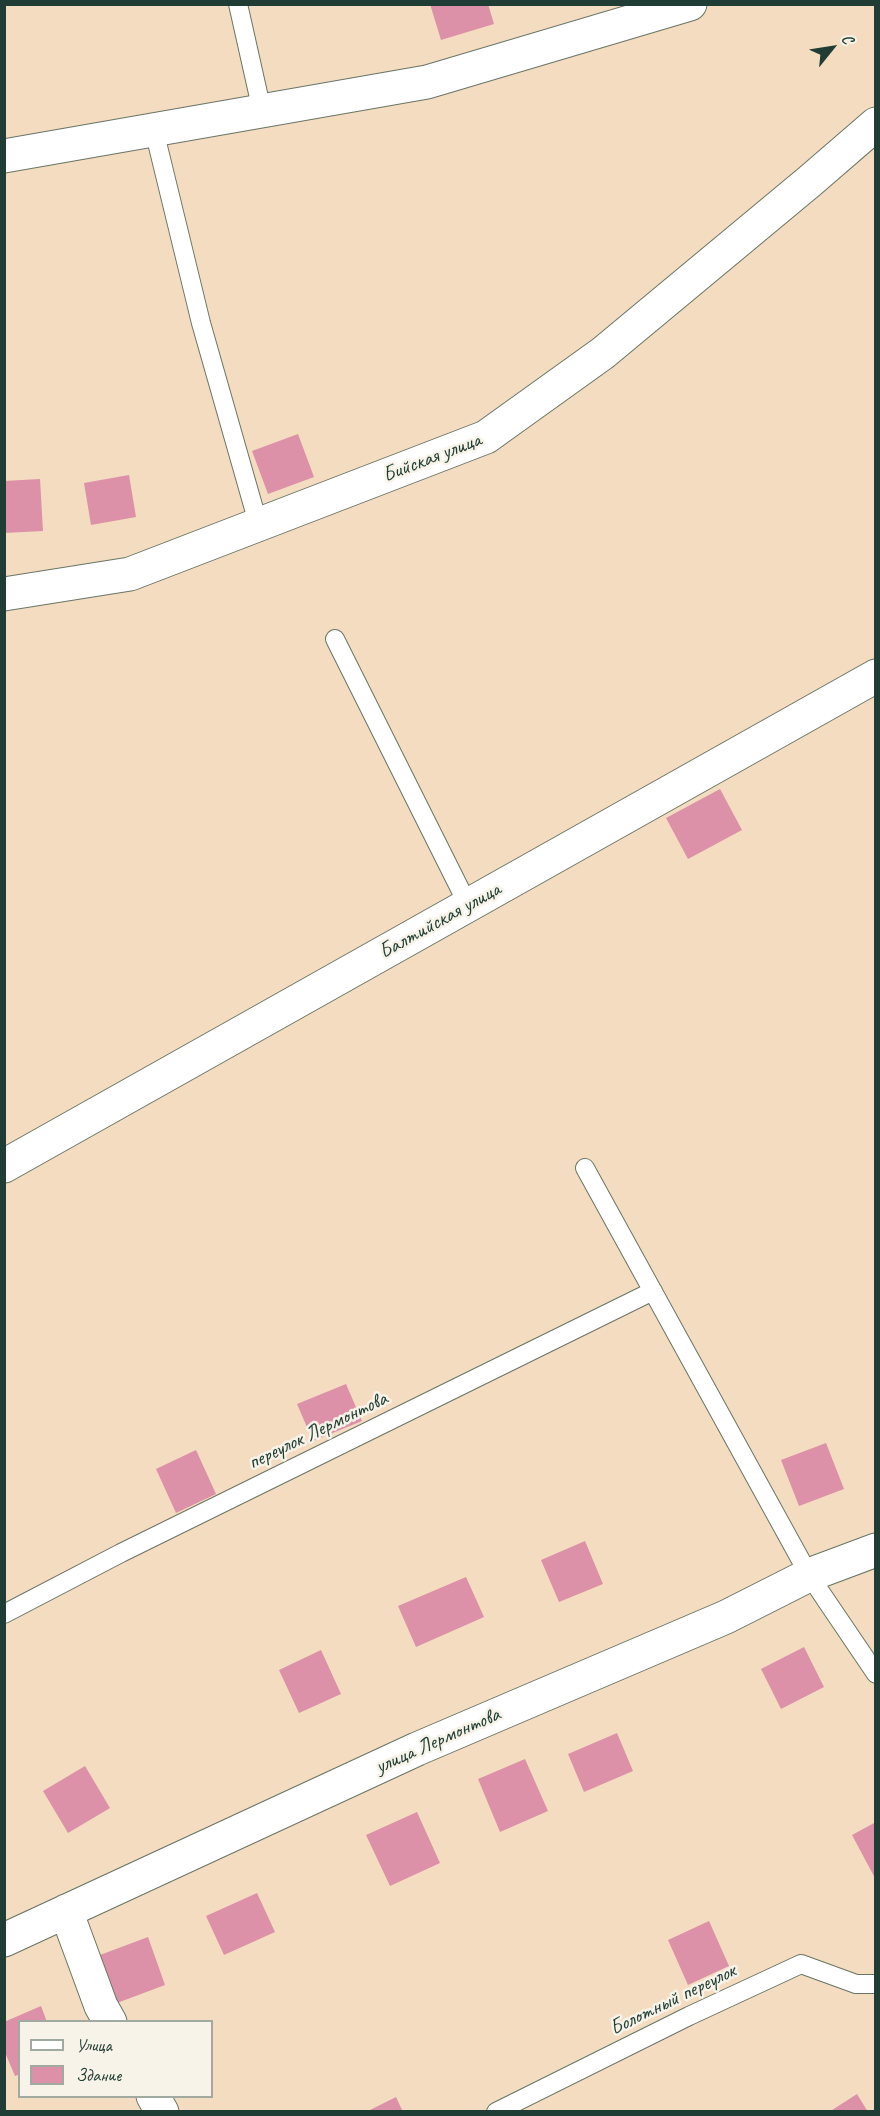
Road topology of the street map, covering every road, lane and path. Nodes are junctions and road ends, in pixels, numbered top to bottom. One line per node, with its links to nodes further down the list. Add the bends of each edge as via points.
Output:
1 (238, 4): 3 (lane)
2 (690, 4): 3 (street, via 427,82)
3 (262, 111): 5 (street)
4 (876, 124): 7 (street, Бийская улица, via 603,353 486,437)
5 (154, 130): 6 (street); 7 (lane, via 201,322)
6 (4, 156)
7 (258, 524): 8 (street, Бийская улица, via 130,574)
8 (4, 594)
9 (335, 639): 11 (lane)
10 (876, 676): 11 (street, Балтийская улица)
11 (468, 905): 12 (street, Балтийская улица)
12 (4, 1166)
13 (585, 1168): 14 (lane)
14 (653, 1291): 16 (lane); 17 (lane, переулок Лермонтова)
15 (876, 1550): 16 (street, улица Лермонтова)
16 (809, 1575): 18 (lane); 19 (street, улица Лермонтова, via 726,1617 417,1749)
17 (4, 1614)
18 (876, 1674)
19 (66, 1911): 20 (street, улица Лермонтова); 22 (street)
20 (4, 1940)
21 (876, 1984): 25 (lane, Болотный переулок, via 856,1984 801,1964)
22 (109, 2020)
23 (154, 2098): 24 (street)
24 (162, 2112)
25 (496, 2112)

